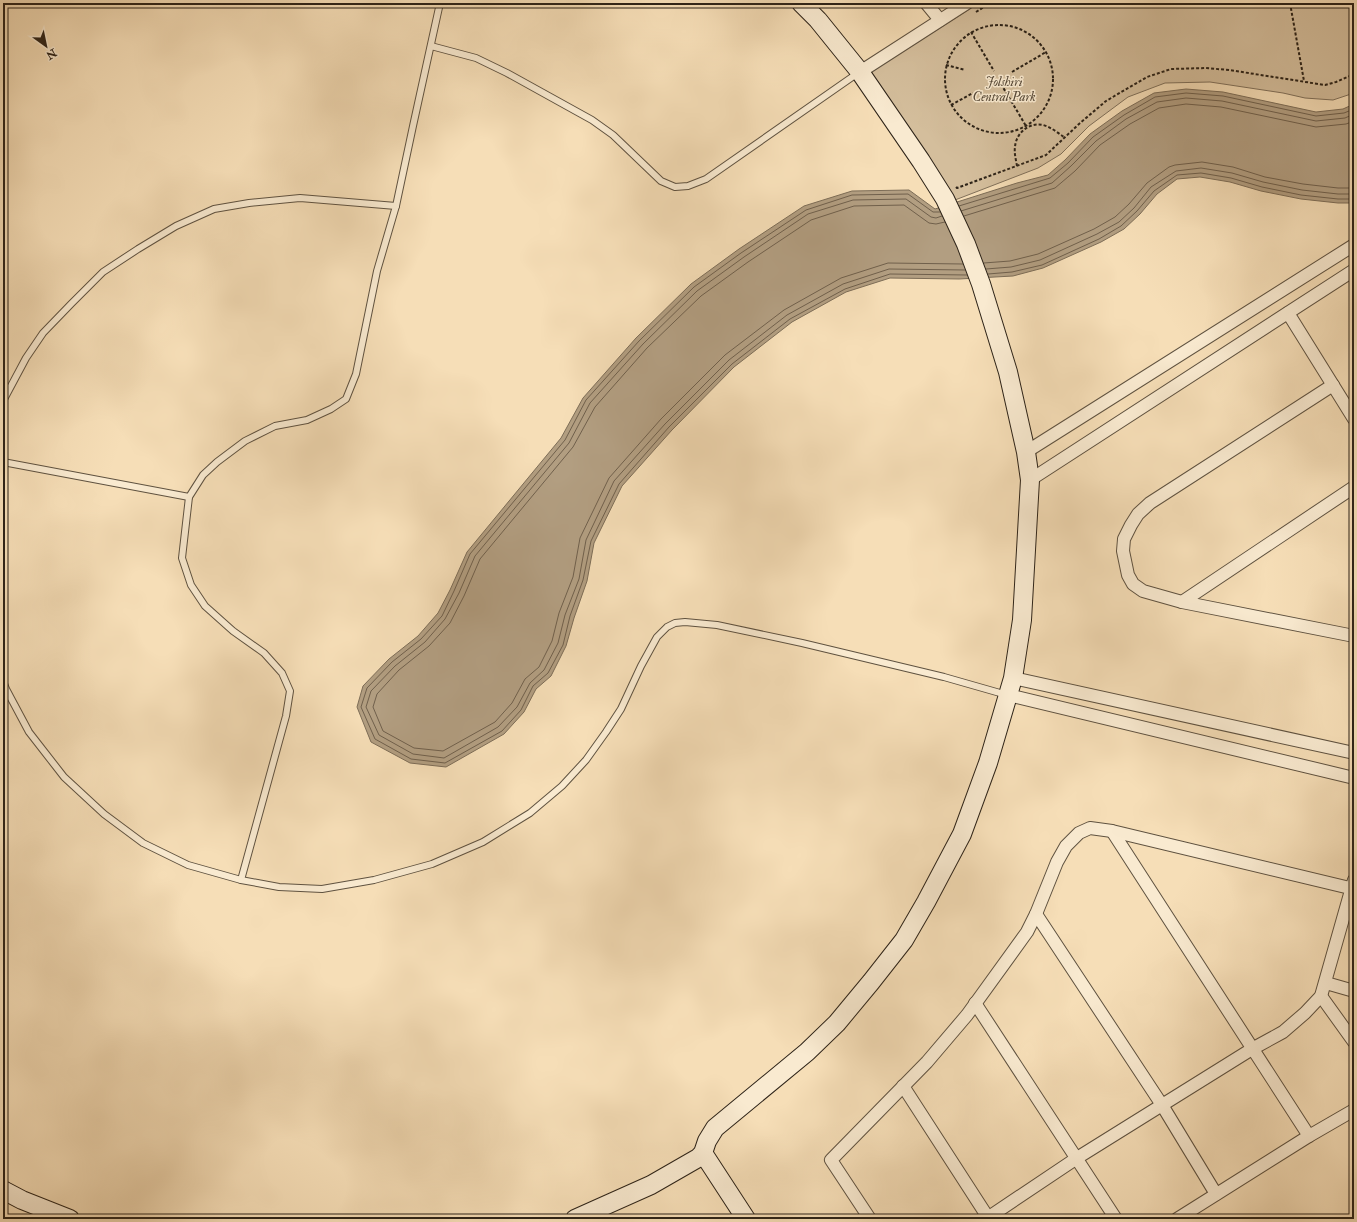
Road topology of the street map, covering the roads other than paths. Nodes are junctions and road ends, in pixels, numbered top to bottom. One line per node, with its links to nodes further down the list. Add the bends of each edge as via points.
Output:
1 (440, 3): 6 (lane)
2 (801, 3): 7 (street)
3 (926, 3): 5 (street)
4 (967, 3): 5 (street)
5 (940, 20): 7 (street)
6 (431, 46): 7 (lane, via 476,58 592,120 613,135 661,180 675,187 706,180); 8 (lane)
7 (860, 72): 15 (street, via 921,161 951,194 1008,372)
8 (396, 206): 13 (lane, via 300,198 214,209 176,226 104,272 71,304 43,333); 19 (lane, via 376,271 356,374 346,398 331,409 307,420 275,426 246,441 203,475)
9 (1354, 245): 15 (street)
10 (1354, 270): 11 (street)
11 (1288, 313): 12 (street); 17 (street)
12 (1333, 385): 14 (street); 20 (street, via 1150,503 1138,514 1124,539 1123,551 1128,575 1133,584 1143,592)
13 (3, 401)
14 (1354, 418)
15 (1026, 452): 17 (street)
16 (3, 462): 19 (lane)
17 (1030, 480): 22 (street, via 1022,620)
18 (1354, 487): 20 (street)
19 (189, 496): 28 (lane, via 182,558 191,585 205,606 233,631 264,653 282,673 290,691 286,716)
20 (1182, 602): 21 (street)
21 (1354, 636)
22 (1013, 678): 24 (street); 25 (street)
23 (3, 681): 28 (lane, via 30,732 64,777 104,814 143,843 188,865)
24 (1008, 695): 26 (street); 28 (lane, via 802,643 717,625 675,623 657,637 621,709 586,760 562,786 530,813 483,842 432,864 374,880 322,889 279,887); 41 (street, via 988,763 962,834 904,940 832,1028 786,1070 715,1128)
25 (1354, 753)
26 (1354, 778)
27 (1112, 831): 29 (street); 30 (street, via 1090,828 1079,833 1066,846); 36 (street)
28 (241, 880)
29 (1353, 886): 31 (street)
30 (1036, 914): 34 (street, via 1027,932); 38 (street)
31 (1326, 983): 32 (street); 33 (street)
32 (1354, 990)
33 (1321, 996): 35 (street); 36 (street, via 1283,1032)
34 (975, 1003): 37 (street, via 946,1040); 42 (street)
35 (1354, 1042)
36 (1252, 1049): 38 (street); 40 (street)
37 (903, 1086): 48 (street, via 831,1160); 49 (street)
38 (1162, 1105): 42 (street); 44 (street)
39 (1354, 1110): 40 (street)
40 (1309, 1136): 44 (street)
41 (703, 1153): 46 (street, via 691,1163 651,1185); 47 (street)
42 (1077, 1158): 49 (street); 50 (street)
43 (3, 1190): 45 (street)
44 (1216, 1194): 51 (street)
45 (70, 1219)
46 (576, 1219)
47 (746, 1219)
48 (870, 1219)
49 (988, 1219)
50 (1116, 1219)
51 (1176, 1219)

